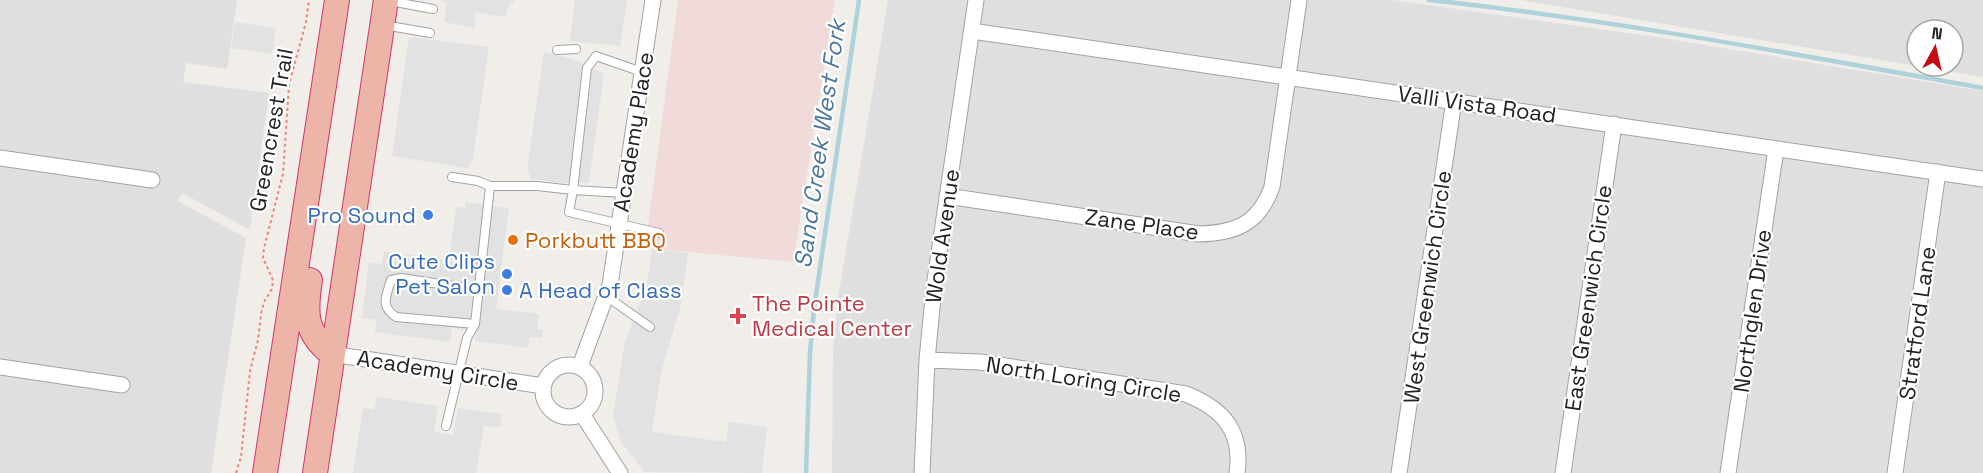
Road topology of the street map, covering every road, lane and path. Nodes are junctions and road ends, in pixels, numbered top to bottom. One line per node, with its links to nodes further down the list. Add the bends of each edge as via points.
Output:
1 (309, 0): 44 (path, Greencrest Trail, via 289,85 282,174 264,249 272,290 261,314)
2 (386, 0): 7 (lane); 8 (highway)
3 (653, 0): 13 (street, Academy Place)
4 (976, 0): 9 (street, Wold Avenue)
5 (1299, 0): 14 (street, Zane Place)
6 (334, 1): 17 (highway)
7 (433, 9)
8 (382, 25): 10 (lane); 34 (highway)
9 (972, 31): 14 (street, Valli Vista Road); 27 (street, Wold Avenue)
10 (430, 33)
11 (557, 50): 12 (lane)
12 (576, 50)
13 (642, 72): 25 (lane, via 597,56 587,68); 26 (street, Academy Place)
14 (1287, 76): 15 (street, Valli Vista Road); 27 (street, Zane Place, via 1272,187 1260,212 1233,229 1199,234)
15 (1454, 100): 16 (street, Valli Vista Road); 49 (street, West Greenwich Circle)
16 (1614, 124): 18 (street, Valli Vista Road); 50 (street, East Greenwich Circle)
17 (314, 146): 34 (highway, via 326,176 306,305 308,322 322,346); 45 (highway)
18 (1776, 148): 20 (street, Valli Vista Road); 51 (street, Northglen Drive)
19 (0, 158): 23 (street)
20 (1938, 172): 22 (street, Valli Vista Road); 52 (street, Stratford Lane)
21 (452, 177): 24 (lane)
22 (1983, 178)
23 (152, 180)
24 (490, 186): 25 (lane); 30 (lane)
25 (573, 190): 26 (lane); 28 (lane, via 569,212)
26 (624, 193): 28 (street, Academy Place)
27 (947, 196): 35 (street, Wold Avenue)
28 (619, 223): 29 (lane); 31 (street, Academy Place)
29 (659, 233)
30 (479, 290): 32 (lane); 32 (lane, via 401,278 391,280 385,304 396,317)
31 (606, 296): 33 (lane); 36 (street, Academy Place)
32 (475, 324): 38 (lane)
33 (650, 327)
34 (332, 354): 38 (street, Academy Circle); 46 (highway)
35 (927, 360): 43 (street, North Loring Circle, via 980,362 1186,394 1205,401 1230,426 1236,441); 48 (street, Wold Avenue)
36 (580, 366): 40 (street, Academy Circle, via 571,364 553,370); 41 (street, via 594,380 596,389 592,404)
37 (0, 367): 39 (street)
38 (458, 373): 40 (street, Academy Circle); 42 (lane)
39 (122, 385)
40 (543, 386): 41 (street, Academy Circle, via 543,396 552,411 565,417)
41 (582, 414): 47 (street)
42 (446, 426)
43 (1238, 467)
44 (236, 473)
45 (265, 473)
46 (315, 473)
47 (620, 473)
48 (922, 473)
49 (1399, 473)
50 (1563, 473)
51 (1728, 473)
52 (1895, 473)

